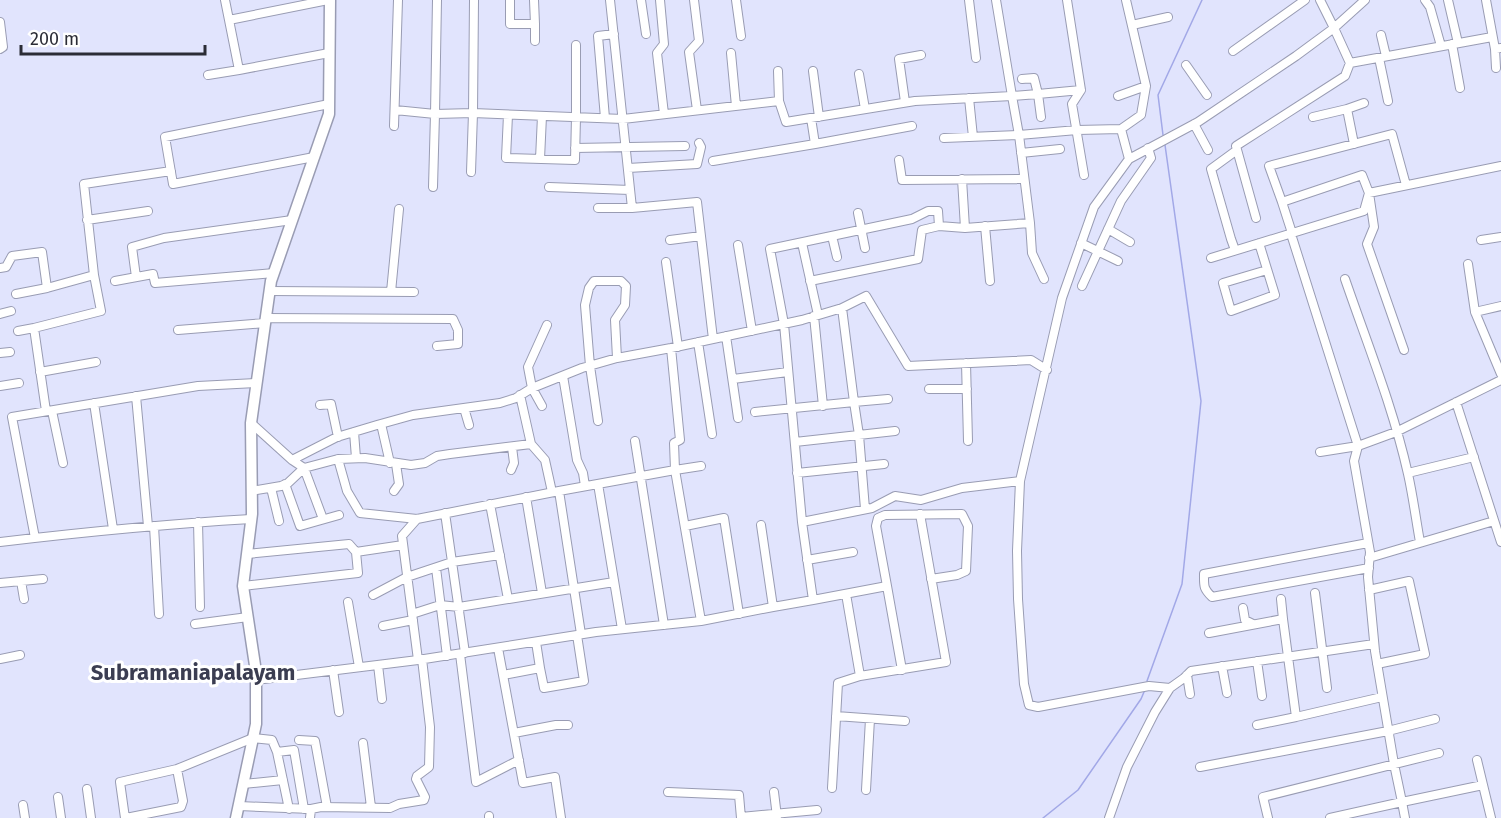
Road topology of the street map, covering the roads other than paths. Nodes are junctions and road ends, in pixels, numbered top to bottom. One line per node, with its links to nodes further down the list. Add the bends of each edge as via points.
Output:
1 (225, 0): 24 (street)
2 (329, 0): 24 (street); 41 (main road)
3 (398, 0): 71 (street)
4 (437, 0): 73 (street)
5 (474, 0): 74 (street)
6 (510, 0): 26 (street, via 510,24)
7 (534, 0): 26 (street)
8 (611, 0): 29 (street)
9 (641, 0): 30 (street)
10 (660, 0): 75 (street, via 664,44 657,53)
11 (694, 0): 72 (street, via 699,41 689,52)
12 (736, 0): 32 (street)
13 (969, 0): 45 (street)
14 (996, 0): 60 (street)
15 (1067, 0): 57 (street)
16 (1126, 0): 27 (street)
17 (1305, 0): 40 (street)
18 (1320, 0): 28 (street)
19 (1365, 0): 28 (street)
20 (1425, 0): 37 (street)
21 (1448, 0): 35 (street)
22 (1486, 0): 33 (street)
23 (1168, 17): 27 (street)
24 (229, 20): 49 (street)
25 (0, 22): 38 (street)
26 (535, 24): 34 (street)
27 (1132, 25): 55 (street)
28 (1334, 28): 46 (street); 84 (street)
29 (614, 34): 82 (street, via 598,36); 83 (street)
30 (646, 34)
31 (1382, 35): 44 (street)
32 (741, 36)
33 (1492, 37): 35 (street); 39 (street)
34 (535, 41)
35 (1455, 44): 37 (street); 56 (street)
36 (576, 45): 78 (street)
37 (1441, 46): 44 (street)
38 (0, 49)
39 (1498, 49): 48 (street)
40 (1233, 51)
41 (329, 53): 49 (street); 67 (main road)
42 (731, 53): 68 (street)
43 (921, 55): 65 (street, via 899,59)
44 (1383, 57): 46 (street); 64 (street)
45 (976, 58)
46 (1350, 63): 101 (street, via 1345,76 1236,146)
47 (1186, 65): 59 (street)
48 (1496, 68)
49 (239, 70): 53 (street)
50 (778, 71): 63 (street)
51 (813, 71): 79 (street)
52 (860, 74): 69 (street)
53 (208, 75)
54 (1022, 79): 58 (street, via 1034,78)
55 (1146, 86): 61 (street); 87 (street, via 1141,115)
56 (1460, 88)
57 (1081, 90): 58 (street); 88 (street, via 1072,104)
58 (1038, 94): 60 (street); 80 (street)
59 (1208, 95)
60 (1012, 96): 62 (street); 89 (street)
61 (1118, 96)
62 (969, 98): 65 (street); 90 (street)
63 (779, 101): 68 (street); 79 (street, via 786,122)
64 (1388, 101)
65 (905, 102): 69 (street)
66 (1365, 103): 70 (street)
67 (329, 104): 103 (main road); 110 (street, via 165,137)
68 (736, 106): 72 (street)
69 (865, 109): 79 (street)
70 (1347, 109): 81 (street); 94 (street)
71 (395, 110): 73 (street); 85 (street)
72 (698, 110): 75 (street)
73 (435, 114): 74 (street); 116 (street)
74 (472, 114): 76 (street); 111 (street)
75 (664, 114): 83 (street)
76 (508, 115): 77 (street); 104 (street, via 506,158)
77 (542, 116): 78 (street); 104 (street)
78 (576, 117): 82 (street); 96 (street)
79 (815, 117): 93 (street)
80 (1041, 117)
81 (1313, 117)
82 (605, 118): 83 (street)
83 (623, 119): 97 (street)
84 (1194, 124): 98 (street); 100 (street)
85 (394, 126)
86 (912, 126): 93 (street)
87 (1120, 129): 88 (street); 105 (street)
88 (1077, 130): 89 (street); 112 (street)
89 (1019, 135): 90 (street); 102 (street)
90 (973, 137): 91 (street)
91 (944, 138)
92 (699, 143): 109 (street, via 697,164)
93 (815, 144): 107 (street)
94 (1354, 144): 115 (street, via 1392,134); 120 (street, via 1269,166)
95 (685, 146): 97 (street)
96 (575, 148): 97 (street); 104 (street, via 575,160)
97 (626, 148): 109 (street)
98 (1148, 148): 105 (street); 133 (street, via 1151,158 1121,201)
99 (1060, 149): 102 (street)
100 (1208, 150)
101 (1237, 150): 126 (street); 147 (street, via 1211,169)
102 (1021, 153): 114 (street)
103 (314, 157): 110 (street, via 173,184); 128 (main road)
104 (540, 159)
105 (1129, 159): 143 (street, via 1094,207)
106 (899, 160): 113 (street, via 902,180)
107 (713, 161)
108 (1501, 166): 115 (street)
109 (628, 168): 118 (street)
110 (171, 171): 127 (street, via 84,184)
111 (471, 172)
112 (1084, 175)
113 (962, 179): 114 (street); 132 (street)
114 (1024, 179): 129 (street)
115 (1406, 185): 119 (street)
116 (433, 187)
117 (549, 187): 118 (street)
118 (630, 190): 123 (street)
119 (1369, 193): 120 (street, via 1362,176); 135 (street, via 1364,211); 188 (street, via 1374,227 1367,244)
120 (1282, 202): 135 (street)
121 (399, 208): 167 (street)
122 (598, 208): 123 (street)
123 (632, 208): 136 (street, via 697,202)
124 (148, 211): 127 (street)
125 (858, 213): 134 (street)
126 (1256, 219)
127 (87, 220): 157 (street)
128 (292, 220): 156 (main road); 158 (street, via 164,238 132,247)
129 (1030, 223): 131 (street); 159 (street, via 1032,253)
130 (939, 226): 132 (street); 134 (street, via 938,211 928,211 912,219); 162 (street, via 922,230 918,259)
131 (985, 226): 132 (street); 163 (street)
132 (964, 228)
133 (1108, 229): 141 (street); 148 (street)
134 (861, 230): 137 (street); 146 (street)
135 (1292, 233): 144 (street); 236 (street)
136 (701, 236): 139 (street); 184 (street)
137 (832, 236): 142 (street); 149 (street)
138 (1501, 237): 140 (street)
139 (670, 240)
140 (1481, 240)
141 (1130, 242)
142 (802, 243): 162 (street); 177 (street, via 770,249)
143 (1081, 243): 148 (street); 195 (street, via 1062,298)
144 (1259, 243): 147 (street); 155 (street)
145 (738, 245): 182 (street)
146 (865, 248)
147 (1235, 250): 150 (street)
148 (1098, 251): 151 (street); 164 (street)
149 (837, 257)
150 (1210, 258)
151 (1118, 261)
152 (666, 262): 187 (street)
153 (1468, 264): 173 (street)
154 (0, 268): 165 (street, via 6,267 12,256 42,252)
155 (1267, 270): 155 (street, via 1275,295 1231,311 1223,284)
156 (274, 273): 158 (street, via 155,283 153,274); 166 (main road)
157 (94, 275): 165 (street); 179 (street, via 101,311)
158 (136, 277): 161 (street)
159 (1044, 279)
160 (1345, 279): 228 (street)
161 (115, 281)
162 (810, 281): 175 (street)
163 (990, 281)
164 (1082, 286)
165 (47, 288): 169 (street)
166 (270, 291): 167 (street); 176 (main road)
167 (392, 292): 168 (street)
168 (414, 292)
169 (16, 294)
170 (1501, 306): 173 (street)
171 (842, 308): 175 (street); 193 (street, via 866,296 908,366); 211 (street)
172 (11, 311): 174 (street)
173 (1475, 312): 198 (street)
174 (0, 314)
175 (816, 316): 177 (street); 216 (street)
176 (265, 320): 180 (street); 186 (street, via 453,319 458,344); 203 (main road)
177 (784, 324): 182 (street); 197 (street)
178 (548, 325): 205 (street, via 528,367)
179 (34, 328): 181 (street); 196 (street)
180 (178, 330)
181 (18, 331)
182 (752, 331): 183 (street)
183 (726, 336): 184 (street); 200 (street)
184 (713, 339): 185 (street)
185 (698, 342): 187 (street); 229 (street)
186 (437, 346)
187 (674, 347): 191 (street); 250 (street, via 680,440 674,443)
188 (1404, 350)
189 (10, 352): 190 (street)
190 (0, 353)
191 (617, 358): 194 (street); 194 (street, via 615,320 625,305 626,286 621,281 594,281 585,304)
192 (96, 362): 196 (street)
193 (966, 363): 195 (street, via 1031,360); 207 (street)
194 (590, 366): 199 (street); 222 (street)
195 (1047, 370): 254 (street)
196 (40, 372): 219 (street)
197 (788, 372): 200 (street); 218 (street)
198 (1501, 374)
199 (563, 376): 205 (street); 257 (street)
200 (733, 379): 221 (street)
201 (1501, 380): 212 (street)
202 (19, 383): 204 (street)
203 (256, 383): 209 (street, via 198,386); 223 (main road)
204 (0, 386)
205 (532, 388): 208 (street); 215 (street)
206 (929, 389): 207 (street)
207 (967, 389): 233 (street)
208 (520, 395): 217 (street, via 500,403); 235 (street)
209 (136, 396): 213 (street); 276 (street)
210 (888, 399): 211 (street)
211 (854, 402): 216 (street); 230 (street)
212 (1456, 402): 228 (street); 239 (street)
213 (94, 403): 219 (street); 278 (street)
214 (320, 405): 231 (street, via 331,404)
215 (542, 406)
216 (823, 406): 218 (street)
217 (464, 408): 224 (street); 225 (street)
218 (792, 409): 220 (street); 234 (street)
219 (49, 411): 243 (street); 279 (street, via 12,417)
220 (755, 412)
221 (738, 418)
222 (598, 421)
223 (250, 423): 242 (street); 260 (main road)
224 (381, 424): 227 (street); 244 (street)
225 (470, 425)
226 (895, 431): 230 (street)
227 (354, 432): 231 (street); 240 (street)
228 (1396, 432): 236 (street); 252 (street)
229 (712, 434)
230 (859, 435): 234 (street); 247 (street)
231 (338, 437): 242 (street)
232 (635, 441): 253 (street)
233 (968, 441)
234 (795, 442): 251 (street)
235 (531, 444): 237 (street); 261 (street, via 545,460)
236 (1358, 446): 238 (street); 286 (street, via 1354,461)
237 (512, 447): 244 (street, via 437,456 411,465); 249 (street)
238 (1320, 452)
239 (1474, 457): 252 (street); 272 (street)
240 (356, 458): 241 (street); 244 (street)
241 (338, 459): 248 (street); 270 (street, via 347,491 360,513)
242 (292, 460): 248 (street)
243 (63, 463)
244 (393, 463): 259 (street, via 399,484)
245 (884, 464): 247 (street)
246 (700, 466): 250 (street)
247 (861, 466): 251 (street); 264 (street)
248 (304, 468): 255 (street); 269 (street)
249 (511, 470)
250 (675, 470): 253 (street); 277 (street)
251 (797, 473): 274 (street)
252 (1408, 473): 281 (street)
253 (640, 477): 256 (street); 324 (street)
254 (1020, 481): 264 (street, via 962,488 921,500 895,496); 352 (street, via 1018,599 1029,705 1038,707 1149,686)
255 (285, 484): 258 (street); 269 (street, via 300,526)
256 (598, 484): 257 (street); 297 (street)
257 (585, 486): 261 (street)
258 (271, 488): 260 (street); 271 (street)
259 (394, 490)
260 (251, 491): 268 (main road)
261 (555, 492): 262 (street); 301 (street)
262 (526, 497): 263 (street); 303 (street)
263 (490, 504): 265 (street); 288 (street)
264 (865, 509): 274 (street)
265 (445, 513): 270 (street); 290 (street)
266 (920, 514): 295 (street); 295 (street, via 962,514 968,526 966,571); 300 (street, via 878,518 876,526)
267 (339, 515): 269 (street)
268 (251, 519): 273 (street); 287 (main road)
269 (323, 519)
270 (417, 519): 283 (street, via 402,536)
271 (279, 521)
272 (1494, 521): 281 (street); 282 (street)
273 (198, 522): 276 (street); 313 (street)
274 (802, 522): 289 (street)
275 (761, 525): 315 (street)
276 (151, 526): 278 (street); 317 (street)
277 (685, 526): 318 (street, via 724,518); 322 (street)
278 (113, 529): 279 (street)
279 (35, 538): 280 (street)
280 (0, 542)
281 (1420, 542): 286 (street)
282 (1501, 542)
283 (403, 544): 284 (street); 293 (street)
284 (356, 552): 287 (street, via 350,544); 299 (street, via 358,573)
285 (853, 552): 289 (street)
286 (1371, 552): 292 (street); 292 (street, via 1204,574 1204,590 1212,597)
287 (247, 554): 299 (main road)
288 (500, 555): 290 (street); 308 (street)
289 (807, 560): 310 (street)
290 (452, 562): 291 (street); 314 (street)
291 (436, 567): 293 (street); 312 (street)
292 (1369, 568): 302 (street)
293 (407, 577): 306 (street); 320 (street)
294 (43, 579): 296 (street)
295 (931, 579): 347 (street, via 946,662)
296 (21, 581): 298 (street); 307 (street)
297 (614, 582): 301 (street); 327 (street)
298 (0, 583)
299 (243, 586): 319 (main road)
300 (887, 586): 304 (street); 347 (street)
301 (575, 588): 303 (street); 329 (street)
302 (1370, 590): 331 (street); 341 (street, via 1409,581 1425,654)
303 (542, 593): 308 (street)
304 (846, 594): 310 (street); 350 (street)
305 (1315, 594): 333 (street)
306 (374, 595)
307 (24, 598)
308 (508, 599): 314 (street)
309 (1281, 599): 321 (street)
310 (813, 600): 315 (street)
311 (348, 602): 344 (street)
312 (440, 605): 314 (street); 320 (street); 336 (street)
313 (200, 607)
314 (459, 607): 334 (street)
315 (773, 607): 318 (street)
316 (1243, 608): 325 (street, via 1245,620)
317 (159, 614)
318 (739, 614): 322 (street)
319 (248, 617): 323 (street); 351 (main road)
320 (413, 617): 326 (street); 339 (street)
321 (1283, 620): 325 (street); 337 (street)
322 (701, 621): 324 (street)
323 (195, 624)
324 (664, 625): 327 (street)
325 (1254, 625): 328 (street)
326 (383, 626)
327 (622, 629): 329 (street)
328 (1209, 633)
329 (579, 635): 330 (street); 345 (street, via 584,681 544,688)
330 (536, 642): 332 (street); 345 (street)
331 (1374, 644): 333 (street); 341 (street)
332 (498, 648): 334 (street); 348 (street)
333 (1322, 651): 337 (street); 353 (street)
334 (463, 653): 336 (street); 374 (street, via 476,782)
335 (20, 655): 338 (street)
336 (447, 656): 339 (street)
337 (1288, 657): 340 (street); 361 (street)
338 (0, 659)
339 (420, 660): 342 (street); 392 (street, via 430,727 429,767 416,779 425,797 390,807)
340 (1257, 661): 343 (street); 356 (street)
341 (1377, 664): 357 (street)
342 (378, 665): 344 (street); 358 (street)
343 (1222, 666): 349 (street); 354 (street)
344 (359, 667): 346 (street)
345 (540, 668): 348 (street)
346 (333, 670): 351 (street); 359 (street)
347 (902, 670): 350 (street)
348 (503, 675): 368 (street)
349 (1187, 675): 352 (street); 355 (street)
350 (860, 676): 360 (street, via 838,682)
351 (256, 680): 369 (main road)
352 (1170, 688): 405 (street, via 1127,767)
353 (1327, 688)
354 (1227, 693)
355 (1190, 694)
356 (1262, 696)
357 (1382, 697): 361 (street); 367 (street)
358 (382, 699)
359 (339, 712)
360 (836, 716): 362 (street); 382 (street)
361 (1296, 717): 366 (street)
362 (870, 719): 364 (street); 384 (street)
363 (1435, 719): 367 (street)
364 (905, 722)
365 (568, 725): 368 (street)
366 (1257, 725)
367 (1388, 731): 376 (street); 377 (street)
368 (514, 734): 374 (street)
369 (253, 738): 372 (street, via 272,740); 378 (street); 380 (main road)
370 (299, 740): 391 (street, via 315,741)
371 (363, 743): 392 (street)
372 (277, 752): 379 (street); 395 (street, via 294,750)
373 (1439, 753): 376 (street)
374 (519, 760): 403 (street, via 523,783 555,777)
375 (1477, 760): 381 (street)
376 (1394, 764): 388 (street); 406 (street, via 1263,797)
377 (1200, 767)
378 (177, 769): 401 (street, via 120,782); 401 (street, via 181,807)
379 (283, 780): 380 (street); 393 (street)
380 (243, 784): 390 (main road)
381 (1483, 785): 388 (street); 409 (street)
382 (832, 788)
383 (87, 789): 400 (street)
384 (866, 790)
385 (668, 792): 404 (street, via 739,795)
386 (774, 792): 396 (street)
387 (58, 797): 399 (street)
388 (1402, 802): 397 (street); 408 (street)
389 (23, 805): 398 (street)
390 (239, 806): 393 (street); 402 (main road)
391 (327, 807): 392 (street); 395 (street)
392 (371, 807)
393 (289, 808): 395 (street)
394 (817, 810): 396 (street)
395 (308, 812)
396 (777, 816): 404 (street)
397 (1344, 817): 407 (street)
398 (25, 818)
399 (61, 818)
400 (91, 818)
401 (126, 818)
402 (236, 818)
403 (561, 818)
404 (741, 818)
405 (1109, 818)
406 (1268, 818)
407 (1330, 818)
408 (1405, 818)
409 (1491, 818)

